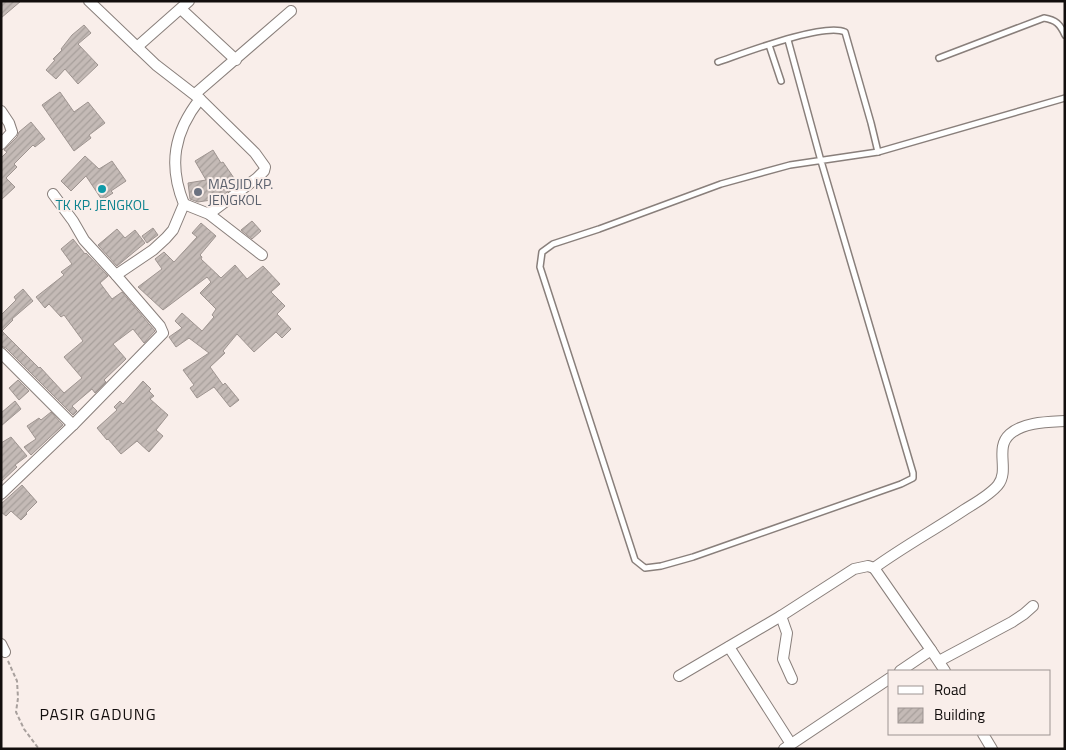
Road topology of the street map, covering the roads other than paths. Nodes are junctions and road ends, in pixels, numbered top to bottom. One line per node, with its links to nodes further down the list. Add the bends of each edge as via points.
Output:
1 (89, 1): 8 (street)
2 (189, 1): 3 (street)
3 (181, 9): 8 (street); 10 (street)
4 (290, 11): 10 (street)
5 (1065, 35): 9 (lane, via 1054,19 1044,18)
6 (788, 40): 7 (lane); 17 (lane, via 828,30 845,32); 18 (lane)
7 (769, 45): 11 (lane); 12 (lane)
8 (137, 47): 13 (street)
9 (938, 58)
10 (236, 60): 13 (street)
11 (718, 62)
12 (781, 81)
13 (197, 97): 20 (street, via 178,136 175,160 178,191); 21 (street, via 255,153 265,167 257,178)
14 (1065, 98): 17 (lane)
15 (1, 111): 16 (street, via 12,132)
16 (1, 144)
17 (878, 152): 18 (lane)
18 (821, 161): 18 (lane, via 913,472 912,478 693,557 645,568 635,560 540,267 542,252 553,244 721,184 790,165)
19 (53, 194): 23 (street, via 84,240)
20 (184, 204): 21 (street); 23 (street, via 166,238)
21 (209, 214): 22 (street)
22 (262, 255)
23 (116, 275): 26 (street, via 163,333)
24 (1, 353): 26 (street)
25 (1065, 421): 28 (street, via 1026,426 1010,434 1002,446 999,484)
26 (73, 425): 27 (street)
27 (1, 494)
28 (874, 568): 30 (street, via 868,566 854,570); 32 (street)
29 (1033, 606): 33 (street, via 1012,622)
30 (781, 616): 31 (street); 37 (street, via 787,633 783,659)
31 (729, 647): 36 (street); 40 (street)
32 (931, 650): 33 (street); 34 (street)
33 (939, 661): 35 (street)
34 (901, 670)
35 (944, 670)
36 (679, 676)
37 (792, 679)
38 (888, 679): 40 (street)
39 (984, 735): 41 (street)
40 (787, 746)
41 (992, 749)

